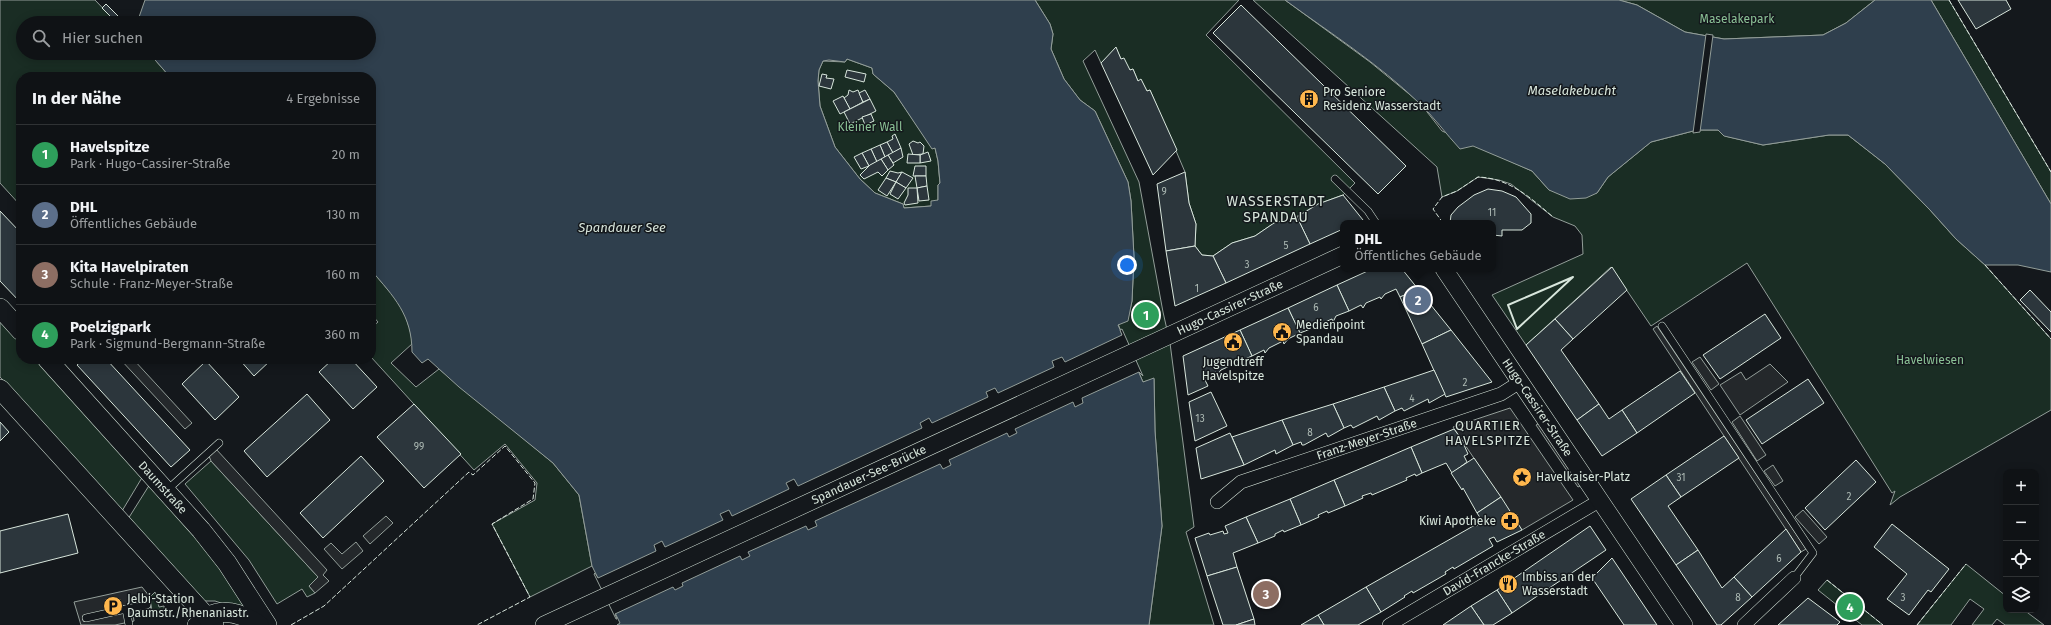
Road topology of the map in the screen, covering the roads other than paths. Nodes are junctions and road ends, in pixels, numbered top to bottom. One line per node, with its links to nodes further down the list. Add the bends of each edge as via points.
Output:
1 (1335, 179): 2 (lane)
2 (1374, 220)
3 (1340, 256): 8 (street, Hugo-Cassirer-Straße)
4 (1446, 272): 10 (street, Hugo-Cassirer-Straße)
5 (0, 308): 6 (main road)
6 (16, 326)
7 (1662, 326): 16 (lane, via 1813,553)
8 (1139, 350): 24 (street, Spandauer-See-Brücke)
9 (54, 364): 13 (main road, Daumstraße)
10 (1520, 382): 14 (street, Hugo-Cassirer-Straße); 15 (street, Franz-Meyer-Straße, via 1503,393 1241,482)
11 (0, 389): 20 (main road)
12 (219, 443): 13 (lane)
13 (166, 490): 23 (main road, Daumstraße, via 227,563)
14 (1599, 501): 25 (street, David-Francke-Straße); 26 (street, Hugo-Cassirer-Straße)
15 (1217, 502)
16 (1794, 578): 27 (street)
17 (147, 605): 18 (lane)
18 (126, 609): 19 (lane); 21 (lane)
19 (86, 618)
20 (206, 622): 22 (main road, via 216,612 225,612 238,614)
21 (129, 625)
22 (259, 625)
23 (267, 625)
24 (544, 625)
25 (1389, 625)
26 (1684, 625)
27 (1744, 625)

